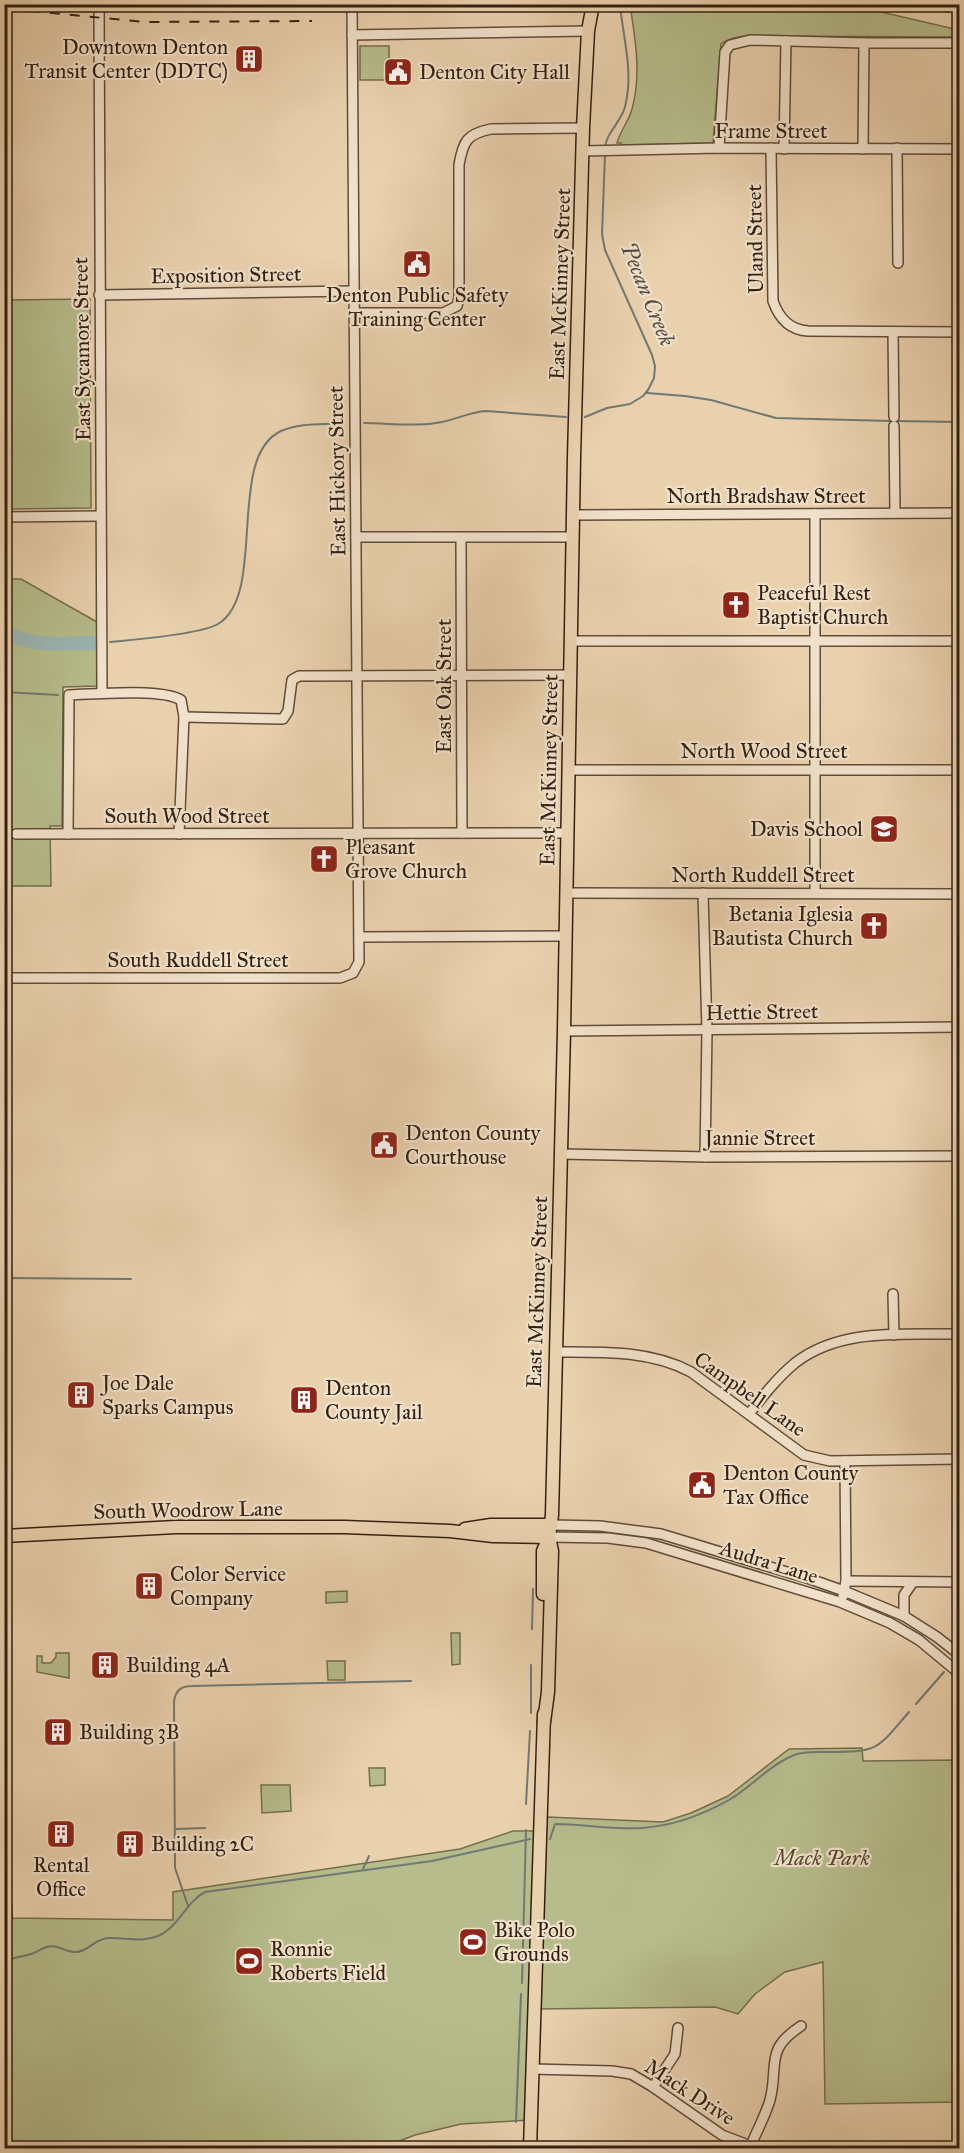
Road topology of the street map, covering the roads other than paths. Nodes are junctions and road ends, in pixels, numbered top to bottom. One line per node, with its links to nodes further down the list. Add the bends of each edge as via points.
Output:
1 (99, 4): 19 (street, East Sycamore Street)
2 (352, 4): 5 (street, East Hickory Street)
3 (593, 4): 4 (main road, East McKinney Street)
4 (588, 31): 5 (street); 9 (main road, East McKinney Street)
5 (351, 35): 18 (street, East Hickory Street)
6 (786, 41): 7 (street); 10 (street, via 750,40 730,45 725,52); 13 (street)
7 (864, 43): 8 (street); 14 (street)
8 (960, 43)
9 (583, 128): 16 (main road, East McKinney Street); 20 (street, via 492,129 469,137 459,165 457,306 443,313)
10 (718, 148): 11 (street, Frame Street); 16 (street, Frame Street)
11 (771, 148): 13 (street, Frame Street); 21 (street, Uland Street, via 773,301 781,317 797,331)
12 (897, 148): 14 (street, Frame Street); 15 (street, Frame Street); 17 (street)
13 (784, 149): 14 (street, Frame Street)
14 (863, 149)
15 (960, 149)
16 (583, 151): 26 (main road, East McKinney Street)
17 (898, 263)
18 (353, 291): 19 (street, Exposition Street); 20 (street, East Hickory Street)
19 (99, 295): 27 (street, East Sycamore Street, via 103,501)
20 (353, 313): 29 (street, East Hickory Street)
21 (893, 332): 22 (street); 24 (street)
22 (960, 332)
23 (815, 513): 24 (street, North Bradshaw Street); 26 (street, North Bradshaw Street); 33 (street)
24 (895, 513): 25 (street, North Bradshaw Street)
25 (960, 513)
26 (573, 515): 30 (main road, East McKinney Street)
27 (100, 516): 28 (street); 38 (street, East Sycamore Street)
28 (4, 517)
29 (356, 537): 31 (street); 37 (street, East Hickory Street)
30 (573, 537): 31 (street); 32 (main road, East McKinney Street)
31 (461, 538): 35 (street, East Oak Street)
32 (570, 641): 33 (street); 36 (main road, East McKinney Street)
33 (814, 641): 34 (street); 40 (street)
34 (960, 641)
35 (462, 675): 36 (street); 37 (street); 43 (street, East Oak Street)
36 (570, 675): 41 (main road, East McKinney Street)
37 (358, 676): 39 (street, via 299,676 292,680 288,711 283,719); 48 (street, East Hickory Street)
38 (102, 693): 39 (street, via 175,696 182,700); 46 (street, via 69,695)
39 (184, 717): 47 (street)
40 (815, 769): 41 (street, North Wood Street); 42 (street, North Wood Street); 51 (street)
41 (569, 770): 44 (main road, East McKinney Street)
42 (960, 770)
43 (462, 833): 44 (street); 48 (street)
44 (567, 833): 49 (main road, East McKinney Street)
45 (16, 834): 46 (street, South Wood Street)
46 (68, 834): 47 (street, South Wood Street)
47 (179, 834): 48 (street, South Wood Street)
48 (359, 834): 54 (street, East Hickory Street)
49 (566, 893): 50 (street, North Ruddell Street); 53 (main road, East McKinney Street)
50 (703, 893): 51 (street, North Ruddell Street); 57 (street)
51 (815, 893): 52 (street, North Ruddell Street)
52 (960, 894)
53 (565, 936): 54 (street); 58 (main road, East McKinney Street)
54 (360, 937): 55 (street, South Ruddell Street, via 357,968 340,978)
55 (4, 978)
56 (960, 1027): 57 (street, Hettie Street)
57 (707, 1030): 58 (street, Hettie Street); 60 (street)
58 (564, 1031): 59 (main road, East McKinney Street)
59 (561, 1154): 60 (street, Jannie Street); 65 (main road, East McKinney Street)
60 (705, 1156): 61 (street, Jannie Street)
61 (960, 1156)
62 (893, 1294): 64 (street)
63 (960, 1334): 64 (street)
64 (894, 1335): 66 (street, via 863,1336 821,1348 796,1362)
65 (555, 1352): 66 (street, Campbell Lane, via 630,1355 675,1363); 69 (main road, East McKinney Street)
66 (749, 1414): 68 (street, Campbell Lane, via 804,1455)
67 (960, 1459): 68 (street, Campbell Lane)
68 (845, 1461): 75 (street)
69 (550, 1531): 70 (main road, South Woodrow Lane, via 491,1525 450,1531 176,1527); 71 (street, Audra Lane, via 600,1526 637,1529); 72 (street, Audra Lane, via 631,1540); 84 (main road, East McKinney Street)
70 (4, 1536)
71 (701, 1547): 72 (street); 75 (street, Audra Lane)
72 (696, 1558): 76 (street, Audra Lane)
73 (914, 1582): 74 (street); 75 (street); 77 (street, via 904,1595)
74 (960, 1582)
75 (845, 1586): 76 (street); 77 (street, Audra Lane)
76 (840, 1602): 79 (street, Audra Lane, via 890,1623)
77 (904, 1616): 78 (street, Audra Lane)
78 (960, 1655)
79 (960, 1674)
80 (4, 1861): 81 (street)
81 (8, 1918)
82 (801, 2026): 87 (street, via 786,2037 777,2051 769,2103)
83 (678, 2028): 85 (street, via 673,2058)
84 (532, 2069): 85 (street, Mack Drive, via 622,2072); 86 (main road, East McKinney Street)
85 (652, 2087): 87 (street, Mack Drive, via 714,2130)
86 (530, 2148)
87 (752, 2148)

